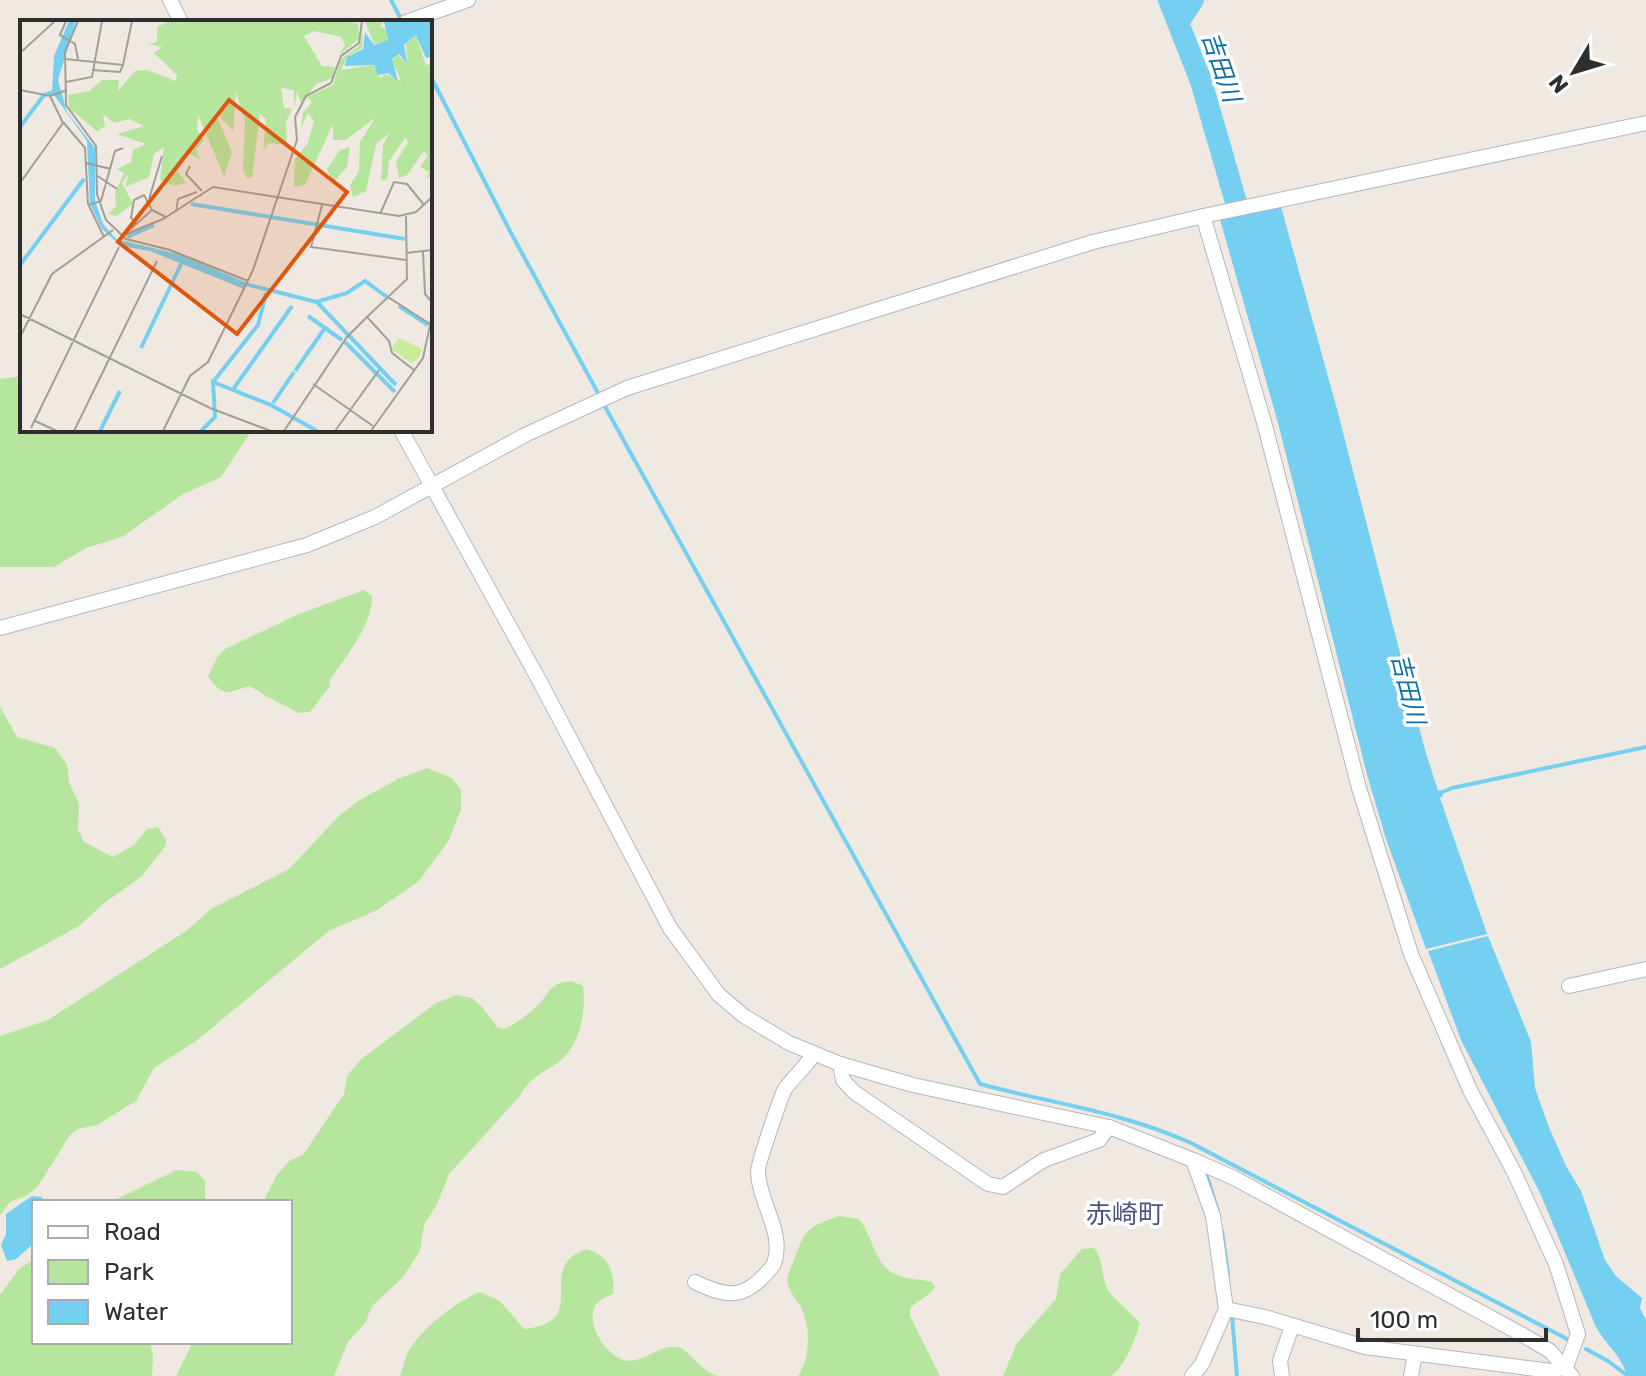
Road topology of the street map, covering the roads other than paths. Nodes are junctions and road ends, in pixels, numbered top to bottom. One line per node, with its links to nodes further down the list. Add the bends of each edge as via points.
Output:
1 (170, 0): 3 (street)
2 (468, 0): 4 (street)
3 (180, 20)
4 (412, 20)
5 (1646, 123): 6 (street)
6 (1205, 216): 8 (street, via 1093,242 627,388); 20 (street, via 1359,788 1411,954 1470,1090 1556,1264 1578,1334)
7 (402, 432): 8 (street)
8 (431, 486): 9 (street, via 307,545); 12 (street, via 670,928 719,995 744,1016)
9 (0, 628)
10 (1646, 969): 11 (street)
11 (1569, 986)
12 (813, 1055): 13 (street); 16 (street, via 782,1095 759,1161 775,1239 774,1264 733,1295)
13 (840, 1064): 14 (street); 14 (street, via 843,1080 854,1092 988,1184 1003,1187 1044,1160 1099,1140)
14 (1109, 1127): 15 (street)
15 (1193, 1160): 17 (street, via 1213,1216); 20 (street, via 1523,1335 1550,1351)
16 (695, 1282)
17 (1232, 1310): 18 (street); 21 (street)
18 (1292, 1326): 19 (street, via 1365,1347); 22 (street, via 1280,1361)
19 (1415, 1354): 20 (street); 23 (street)
20 (1569, 1372)
21 (1192, 1376)
22 (1282, 1376)
23 (1411, 1376)

